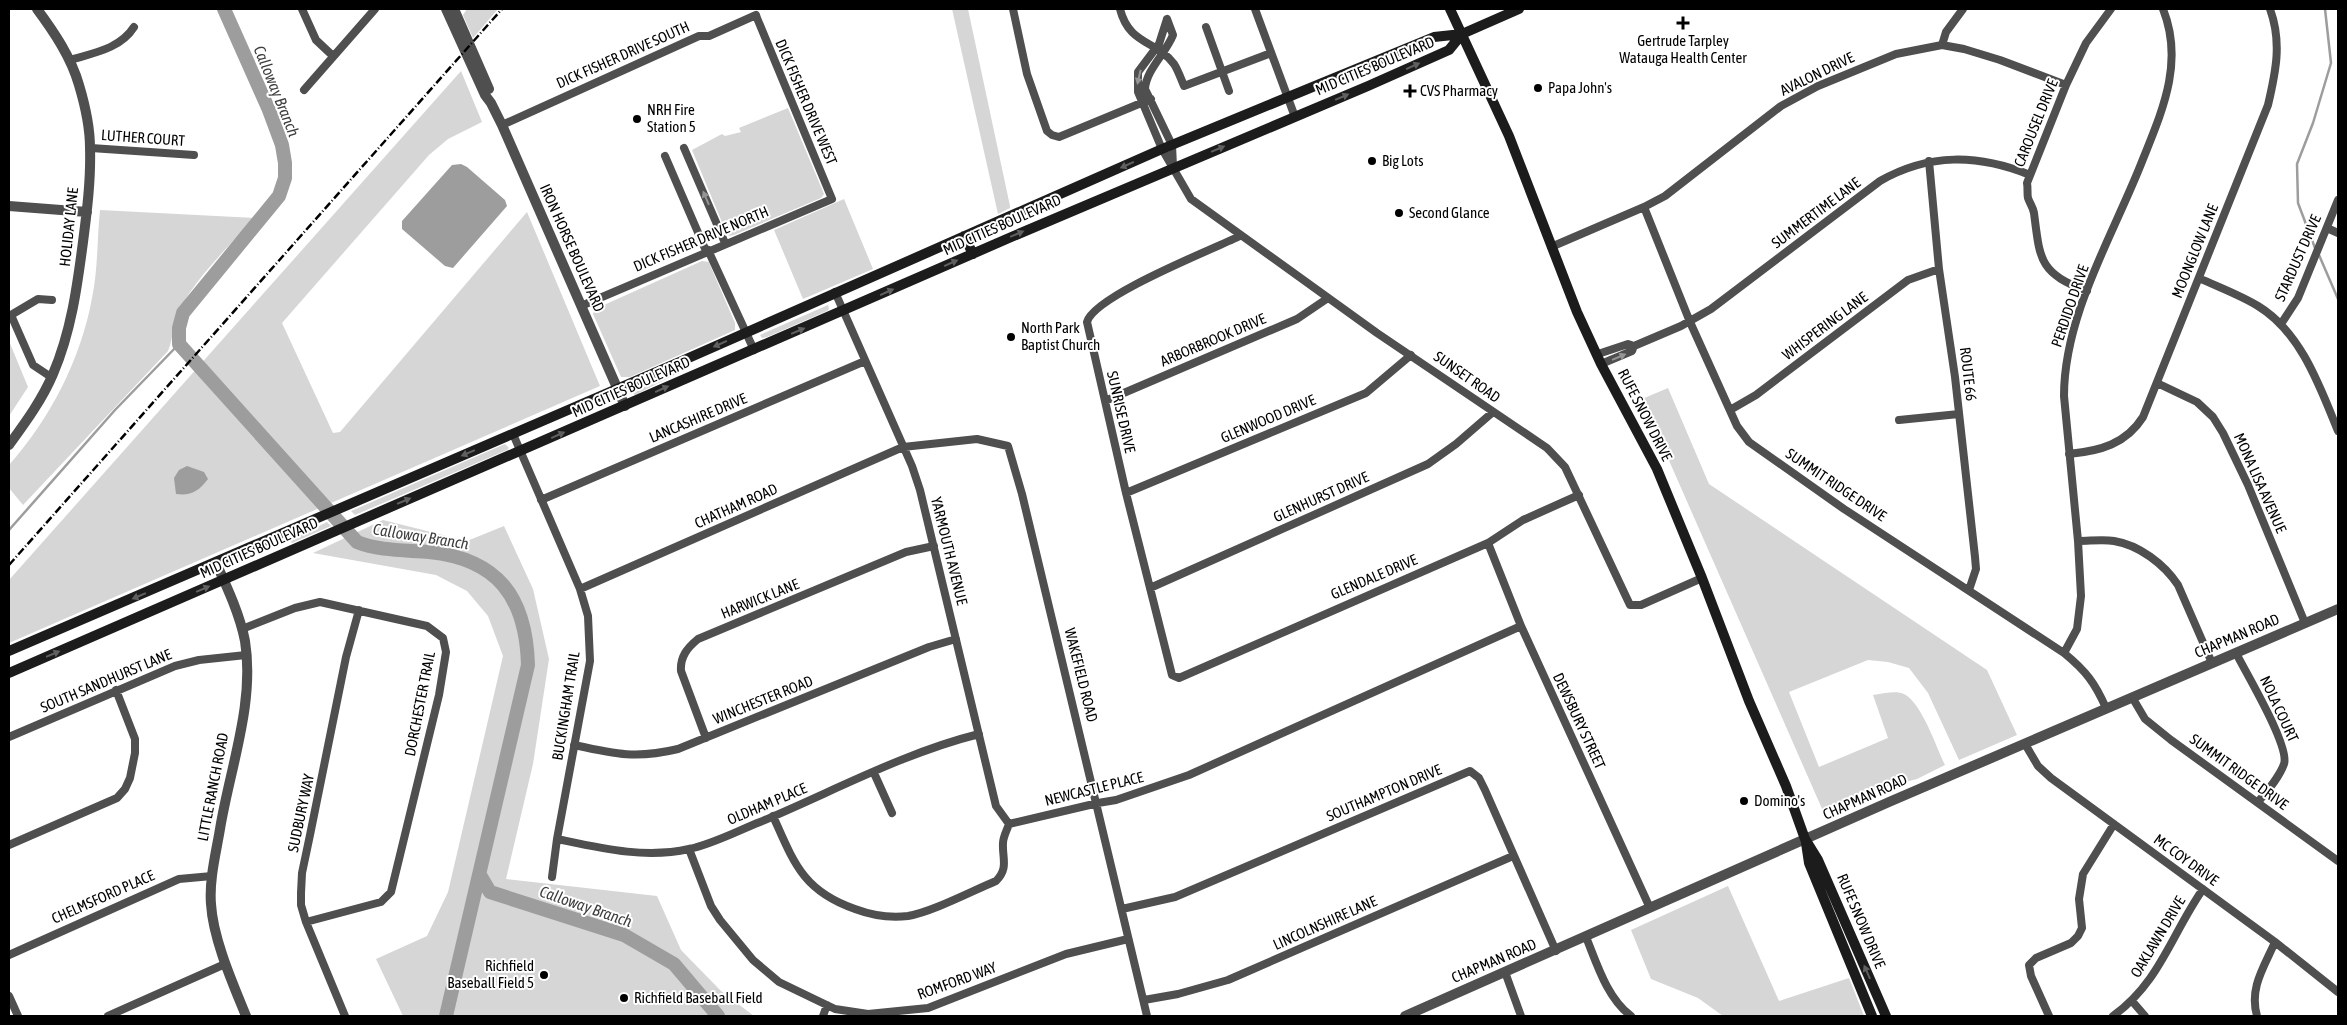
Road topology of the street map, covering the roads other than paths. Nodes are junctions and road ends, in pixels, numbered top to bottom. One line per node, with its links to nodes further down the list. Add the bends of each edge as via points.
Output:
1 (38, 9): 24 (street, HOLIDAY LANE)
2 (302, 9): 23 (street, via 316,40)
3 (375, 9): 23 (street)
4 (446, 9): 32 (street, IRON HORSE BOULEVARD)
5 (454, 9): 32 (street, IRON HORSE BOULEVARD, via 491,92)
6 (1013, 9): 31 (street, via 1027,74 1052,136 1060,138)
7 (1120, 9): 20 (street, via 1131,33)
8 (1255, 9): 21 (street)
9 (1450, 9): 18 (main road, RUFE SNOW DRIVE)
10 (1519, 9): 18 (main road)
11 (1963, 9): 19 (street, via 1946,32)
12 (2111, 9): 26 (street, CAROUSEL DRIVE, via 2086,43)
13 (2163, 9): 58 (street, PERDIDO DRIVE, via 2172,37 2172,69 2168,88 2139,170)
14 (2270, 9): 57 (street, MOONGLOW LANE, via 2278,53 2268,105)
15 (756, 15): 34 (street, DICK FISHER DRIVE SOUTH, via 709,36 699,36); 43 (street, DICK FISHER DRIVE WEST)
16 (134, 27): 24 (street, via 114,46)
17 (1206, 27): 25 (street)
18 (1462, 34): 29 (main road, MID CITIES BOULEVARD, via 1434,37); 33 (main road, MID CITIES BOULEVARD, one-way to 18, via 1449,50); 53 (main road, RUFE SNOW DRIVE, via 1506,130)
19 (1942, 45): 26 (street, AVALON DRIVE, via 2000,60); 46 (street, AVALON DRIVE, via 1896,54 1781,106 1665,196)
20 (1155, 49): 22 (street); 22 (street, via 1167,18 1173,34); 31 (street, one-way to 31, via 1138,72 1138,92)
21 (1271, 53): 25 (street); 29 (street)
22 (1163, 54): 25 (street, via 1174,64 1184,86); 30 (street, via 1146,80 1145,89)
23 (333, 56): 27 (street)
24 (70, 60): 36 (street, HOLIDAY LANE, via 88,120)
25 (1222, 72): 28 (street)
26 (2066, 85): 42 (street, CAROUSEL DRIVE)
27 (304, 90)
28 (1229, 91)
29 (1288, 98): 33 (street); 35 (main road, MID CITIES BOULEVARD)
30 (1151, 99): 31 (street); 35 (street)
31 (1142, 102): 35 (street)
32 (491, 103): 34 (street, IRON HORSE BOULEVARD)
33 (1295, 117): 41 (main road, MID CITIES BOULEVARD, one-way to 33)
34 (502, 125): 62 (street, IRON HORSE BOULEVARD)
35 (1167, 147): 41 (street); 50 (main road, MID CITIES BOULEVARD, one-way to 50)
36 (90, 148): 38 (street, LUTHER COURT); 47 (street, HOLIDAY LANE)
37 (684, 148): 52 (street, one-way to 37)
38 (194, 155)
39 (665, 156): 54 (street)
40 (1929, 162): 42 (street, SUMMERTIME LANE, via 1977,160 2005,165); 56 (street, ROUTE 66); 64 (street, SUMMERTIME LANE, via 1906,167 1880,181)
41 (1173, 168): 51 (street, SUNSET ROAD, via 1191,200); 55 (main road, MID CITIES BOULEVARD, one-way to 41)
42 (2030, 175): 58 (street, CAROUSEL DRIVE, via 2028,198 2043,262 2057,277)
43 (832, 199): 52 (street, DICK FISHER DRIVE NORTH)
44 (2338, 200): 48 (street, STARDUST DRIVE)
45 (9, 206): 47 (street)
46 (1644, 207): 53 (street, AVALON DRIVE); 64 (street, SUMMIT RIDGE DRIVE)
47 (87, 212): 73 (street, HOLIDAY LANE, via 73,312)
48 (2327, 228): 49 (street); 65 (street, STARDUST DRIVE, via 2298,298)
49 (2338, 234)
50 (964, 236): 55 (main road); 59 (main road, MID CITIES BOULEVARD)
51 (1240, 236): 60 (street, SUNSET ROAD); 76 (street, SUNRISE DRIVE, via 1119,293 1089,316 1089,336)
52 (725, 243): 54 (street, DICK FISHER DRIVE NORTH)
53 (1551, 247): 69 (main road, RUFE SNOW DRIVE)
54 (707, 251): 62 (street, DICK FISHER DRIVE NORTH); 66 (street)
55 (973, 254): 63 (main road, MID CITIES BOULEVARD, one-way to 55)
56 (1940, 268): 78 (street, WHISPERING LANE, via 1908,280 1756,395); 80 (street, ROUTE 66)
57 (2199, 278): 65 (street, via 2258,306); 74 (street, MOONGLOW LANE)
58 (2087, 291): 87 (street, PERDIDO DRIVE, via 2068,349 2064,374)
59 (835, 292): 63 (street, YARMOUTH AVENUE); 66 (main road, MID CITIES BOULEVARD)
60 (1328, 298): 70 (street, SUNSET ROAD); 76 (street, ARBORBROOK DRIVE, via 1296,320)
61 (52, 300): 73 (street, via 38,299 11,315 33,366)
62 (581, 306): 75 (street, IRON HORSE BOULEVARD)
63 (844, 312): 68 (main road, MID CITIES BOULEVARD, one-way to 63); 71 (street, YARMOUTH AVENUE)
64 (1690, 322): 67 (street, SUMMERTIME LANE); 78 (street, SUMMIT RIDGE DRIVE)
65 (2281, 324): 82 (street, via 2312,373)
66 (746, 332): 68 (street); 75 (main road, MID CITIES BOULEVARD, one-way to 75)
67 (1634, 346): 69 (street, SUMMERTIME LANE, via 1628,344); 72 (street, SUMMERTIME LANE, one-way to 67, via 1632,351)
68 (754, 350): 77 (main road, MID CITIES BOULEVARD, one-way to 68)
69 (1598, 354): 72 (main road, RUFE SNOW DRIVE)
70 (1411, 355): 79 (street, SUNSET ROAD); 88 (street, GLENWOOD DRIVE, via 1366,393)
71 (865, 361): 85 (street, YARMOUTH AVENUE); 90 (street, LANCASHIRE DRIVE)
72 (1602, 364): 95 (main road, RUFE SNOW DRIVE, via 1656,469)
73 (51, 377): 84 (street, HOLIDAY LANE)
74 (2158, 382): 87 (street, MOONGLOW LANE, via 2143,417 2128,435 2095,452); 102 (street, MONA LISA AVENUE, via 2197,402 2213,417 2223,433)
75 (617, 389): 77 (street, IRON HORSE BOULEVARD); 83 (main road, MID CITIES BOULEVARD)
76 (1106, 402): 88 (street, SUNRISE DRIVE)
77 (625, 406): 86 (main road, MID CITIES BOULEVARD, one-way to 77)
78 (1730, 410): 99 (street, SUMMIT RIDGE DRIVE, via 1749,442)
79 (1493, 412): 89 (street, SUNSET ROAD, via 1547,448 1565,467); 97 (street, GLENHURST DRIVE, via 1428,464)
80 (1959, 414): 81 (street); 99 (street, ROUTE 66, via 1975,563 1974,580)
81 (1899, 420)
82 (2338, 431)
83 (513, 434): 86 (street, BUCKINGHAM TRAIL); 94 (main road, MID CITIES BOULEVARD, one-way to 94)
84 (9, 445)
85 (903, 447): 93 (street, YARMOUTH AVENUE, via 920,490); 98 (street, CHATHAM ROAD); 122 (street, WAKEFIELD ROAD, via 977,439 1008,446 1025,503)
86 (521, 451): 90 (street, BUCKINGHAM TRAIL); 96 (main road, MID CITIES BOULEVARD, one-way to 86)
87 (2069, 454): 91 (street, PERDIDO DRIVE)
88 (1126, 493): 97 (street, SUNRISE DRIVE)
89 (1579, 495): 92 (street, GLENDALE DRIVE, via 1523,520); 95 (street, SUNSET ROAD, via 1630,606 1641,605)
90 (541, 500): 98 (street, BUCKINGHAM TRAIL)
91 (2078, 541): 108 (street, PERDIDO DRIVE, via 2081,609 2077,629); 110 (street, via 2115,541 2164,567 2178,585)
92 (1488, 543): 103 (street, DEWSBURY STREET); 112 (street, GLENDALE DRIVE)
93 (934, 546): 105 (street, YARMOUTH AVENUE); 118 (street, HARWICK LANE, via 906,552 689,646 681,665 682,671)
94 (216, 563): 96 (street, LITTLE RANCH ROAD); 106 (main road, MID CITIES BOULEVARD, one-way to 106)
95 (1702, 578): 129 (main road, RUFE SNOW DRIVE)
96 (224, 580): 104 (street, LITTLE RANCH ROAD); 111 (main road, MID CITIES BOULEVARD, one-way to 96)
97 (1150, 588): 112 (street, SUNRISE DRIVE, via 1169,672)
98 (580, 589): 120 (street, BUCKINGHAM TRAIL, via 588,616 590,661)
99 (1968, 590): 108 (street, SUMMIT RIDGE DRIVE)
100 (2338, 609): 102 (street, CHAPMAN ROAD)
101 (359, 610): 104 (street, DORCHESTER TRAIL, via 320,602); 139 (street, SUDBURY WAY, via 302,872 301,905); 139 (street, DORCHESTER TRAIL, via 427,626 443,638 445,661 388,898)
102 (2305, 623): 107 (street, CHAPMAN ROAD)
103 (1521, 626): 122 (street, NEWCASTLE PLACE, via 1189,775 1138,794); 137 (street, DEWSBURY STREET)
104 (242, 629): 109 (street, LITTLE RANCH ROAD)
105 (956, 639): 116 (street, YARMOUTH AVENUE); 118 (street, WINCHESTER ROAD, via 929,646)
106 (9, 651)
107 (2236, 653): 110 (street, CHAPMAN ROAD); 123 (street, NOLA COURT, via 2285,756 2278,776)
108 (2064, 654): 115 (street, SUMMIT RIDGE DRIVE, via 2087,672)
109 (246, 655): 113 (street, SOUTH SANDHURST LANE, via 175,666); 134 (street, LITTLE RANCH ROAD, via 244,705)
110 (2212, 663): 114 (street, CHAPMAN ROAD)
111 (9, 674)
112 (1176, 678)
113 (116, 690): 117 (street, SOUTH SANDHURST LANE); 130 (street, via 135,739 135,753 125,789 116,798)
114 (2132, 697): 115 (street, CHAPMAN ROAD); 123 (street, SUMMIT RIDGE DRIVE, via 2145,719)
115 (2106, 708): 119 (street, CHAPMAN ROAD)
116 (979, 734): 121 (street, OLDHAM PLACE, via 944,742); 126 (street, YARMOUTH AVENUE, via 996,806)
117 (9, 737)
118 (706, 738): 120 (street, WINCHESTER ROAD, via 678,749 643,756)
119 (2025, 744): 127 (street, MC COY DRIVE, via 2038,766 2051,778); 129 (street, CHAPMAN ROAD)
120 (574, 745): 128 (street, BUCKINGHAM TRAIL)
121 (874, 773): 124 (street); 125 (street, OLDHAM PLACE)
122 (1098, 802): 126 (street, NEWCASTLE PLACE); 138 (street, WAKEFIELD ROAD)
123 (2258, 802): 133 (street, SUMMIT RIDGE DRIVE)
124 (892, 813)
125 (773, 816): 126 (street, via 799,868 818,891 836,903 872,915 897,916 919,912 996,881 1006,862 1003,842); 131 (street, OLDHAM PLACE)
126 (1009, 824)
127 (2114, 824): 136 (street, MC COY DRIVE); 163 (street, via 2083,874 2079,899 2082,928 2078,936 2029,965)
128 (557, 839): 131 (street, OLDHAM PLACE, via 608,850 650,853); 135 (street, BUCKINGHAM TRAIL)
129 (1805, 839): 137 (street, CHAPMAN ROAD); 161 (main road, RUFE SNOW DRIVE, via 1809,863); 162 (main road, RUFE SNOW DRIVE, one-way to 129, via 1818,860)
130 (9, 846)
131 (689, 849): 151 (street, ROMFORD WAY, via 712,906 741,947 778,982)
132 (1513, 856): 138 (street, SOUTHAMPTON DRIVE, via 1479,778 1470,771 1175,896); 143 (street, SOUTHAMPTON DRIVE); 149 (street, LINCOLNSHIRE LANE, via 1228,980)
133 (2338, 860)
134 (212, 876): 144 (street, CHELMSFORD PLACE, via 179,879); 145 (street, LITTLE RANCH ROAD, via 210,904)
135 (552, 877)
136 (2204, 889): 142 (street, MC COY DRIVE); 150 (street, OAKLAWN DRIVE, via 2180,925 2152,978)
137 (1650, 908): 140 (street, CHAPMAN ROAD)
138 (1122, 909): 141 (street, WAKEFIELD ROAD)
139 (306, 922): 155 (street, SUDBURY WAY)
140 (1586, 937): 143 (street, CHAPMAN ROAD); 160 (street, via 1610,992)
141 (1128, 939): 149 (street, WAKEFIELD ROAD); 151 (street, ROMFORD WAY, via 1066,954 928,1008 868,1014)
142 (2275, 942): 147 (street, MC COY DRIVE); 166 (street, via 2255,986)
143 (1556, 951): 146 (street, CHAPMAN ROAD)
144 (9, 955)
145 (225, 964): 153 (street); 154 (street, LITTLE RANCH ROAD)
146 (1505, 972): 158 (street, CHAPMAN ROAD); 159 (street)
147 (2338, 992)
148 (9, 996): 152 (street)
149 (1144, 1000): 157 (street, WAKEFIELD ROAD)
150 (2132, 1000): 164 (street, OAKLAWN DRIVE); 165 (street)
151 (827, 1005): 156 (street)
152 (18, 1016)
153 (108, 1016)
154 (246, 1016)
155 (345, 1016)
156 (823, 1016)
157 (1147, 1016)
158 (1405, 1016)
159 (1521, 1016)
160 (1631, 1016)
161 (1872, 1016)
162 (1886, 1016)
163 (2050, 1016)
164 (2113, 1016)
165 (2145, 1016)
166 (2257, 1016)

